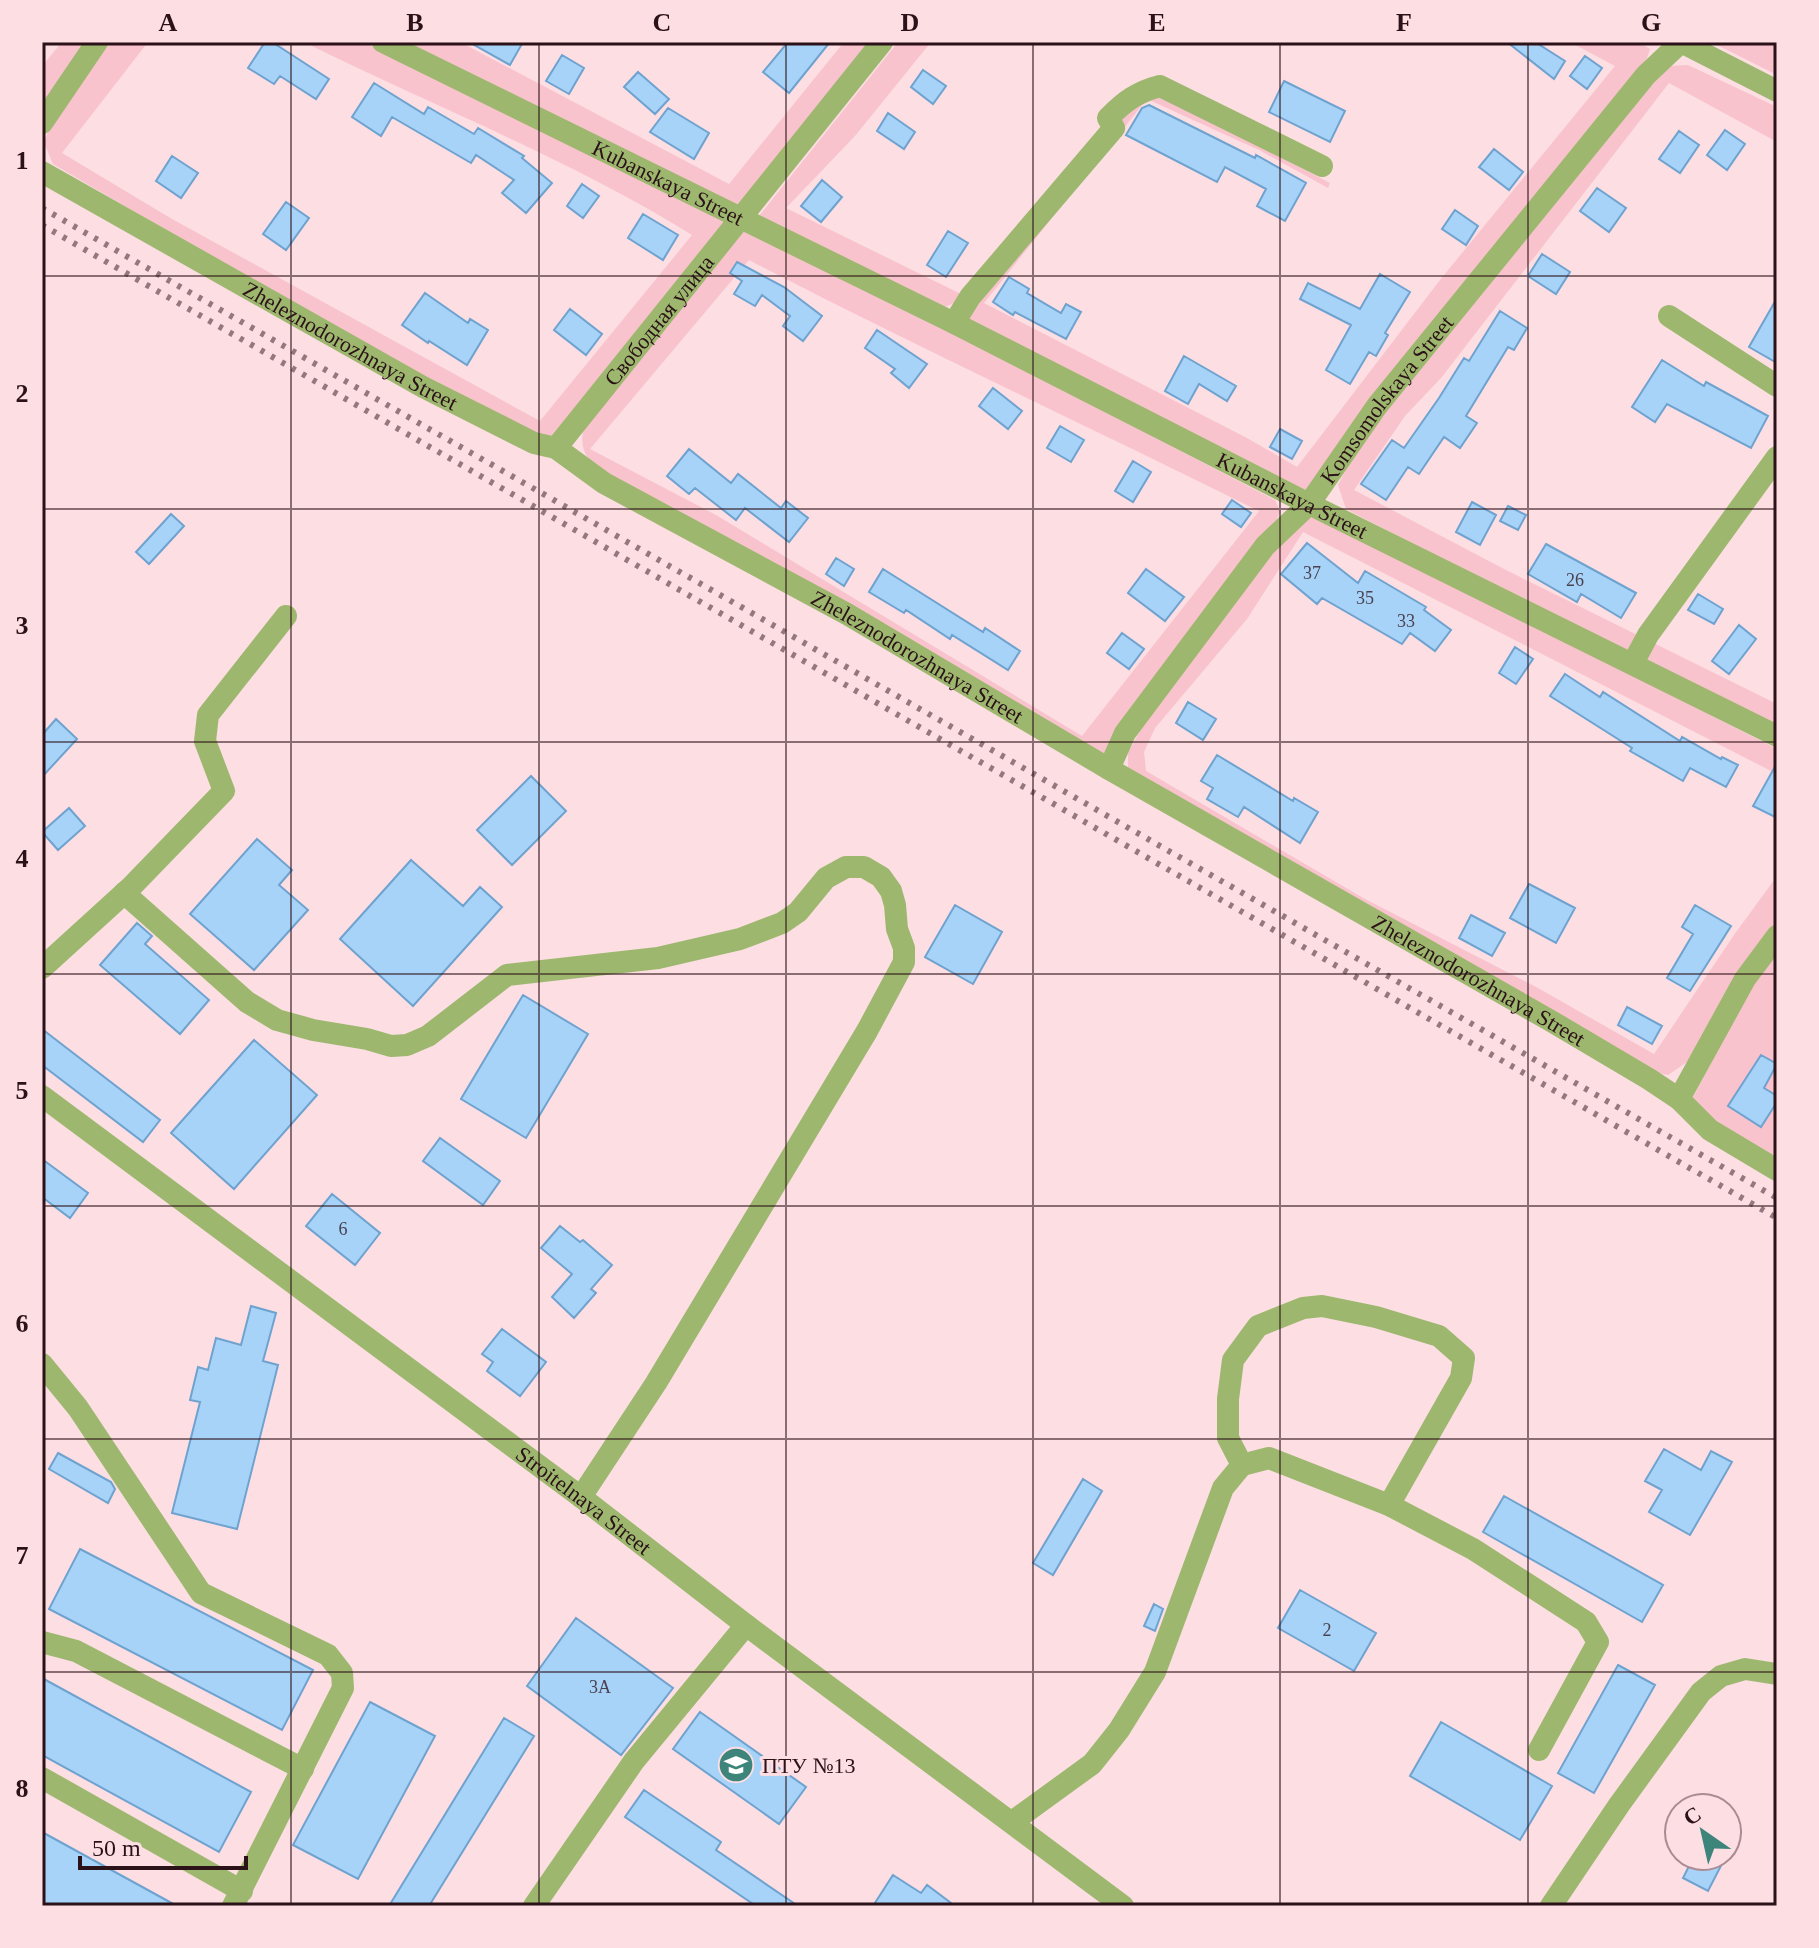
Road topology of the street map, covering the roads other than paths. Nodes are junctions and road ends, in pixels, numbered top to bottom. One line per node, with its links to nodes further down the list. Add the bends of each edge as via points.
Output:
1 (97, 42): 6 (street)
2 (383, 42): 9 (street, Kubanskaya Street)
3 (882, 42): 9 (street, Свободная улица)
4 (1681, 42): 5 (street); 15 (street, Komsomolskaya Street, via 1646,75 1377,406)
5 (1777, 91)
6 (42, 123)
7 (1322, 166): 11 (street, via 1160,86 1141,91 1108,118 1114,128 970,297)
8 (42, 172): 13 (street, Zheleznodorozhnaya Street, via 423,387 534,443)
9 (739, 219): 11 (street, Kubanskaya Street); 13 (street, Свободная улица)
10 (1669, 316): 12 (street)
11 (954, 323): 15 (street, Kubanskaya Street)
12 (1777, 386)
13 (556, 448): 19 (street, Zheleznodorozhnaya Street, via 604,483 847,614)
14 (1777, 457): 17 (street)
15 (1309, 504): 17 (street, Kubanskaya Street); 19 (street, Komsomolskaya Street, via 1265,546 1125,733)
16 (286, 616): 20 (street, via 208,715 205,741 224,791)
17 (1633, 663): 18 (street, Kubanskaya Street)
18 (1777, 736)
19 (1109, 769): 24 (street, Zheleznodorozhnaya Street)
20 (124, 893): 22 (street); 28 (street, via 247,1002 277,1020 391,1046 428,1036 507,975 658,958 740,939 782,923 826,878 846,867 864,867 881,877 895,905 904,962 656,1383)
21 (1777, 936): 24 (street, via 1745,979)
22 (42, 968)
23 (42, 1096): 28 (street, Stroitelnaya Street)
24 (1679, 1099): 25 (street, Zheleznodorozhnaya Street, via 1710,1130)
25 (1777, 1170)
26 (42, 1364): 34 (street, via 78,1408 201,1593 328,1655 342,1673 343,1688)
27 (1242, 1465): 29 (street, via 1269,1458); 29 (street, via 1228,1438 1228,1399 1233,1360 1258,1326 1322,1306 1376,1317 1439,1336 1464,1358 1461,1378); 36 (street, via 1223,1488 1155,1672 1119,1730 1092,1764)
28 (581, 1497): 30 (street, Stroitelnaya Street)
29 (1389, 1505): 33 (street, via 1473,1549 1586,1622 1598,1642)
30 (746, 1625): 36 (street, Stroitelnaya Street); 38 (street, via 634,1761)
31 (42, 1642): 34 (street, via 76,1651)
32 (1777, 1674): 40 (street, via 1745,1669 1721,1676 1701,1692)
33 (1539, 1750)
34 (303, 1769): 37 (street)
35 (42, 1778): 37 (street)
36 (1012, 1822): 39 (street, Stroitelnaya Street)
37 (238, 1898)
38 (534, 1906)
39 (1123, 1906)
40 (1551, 1906)

